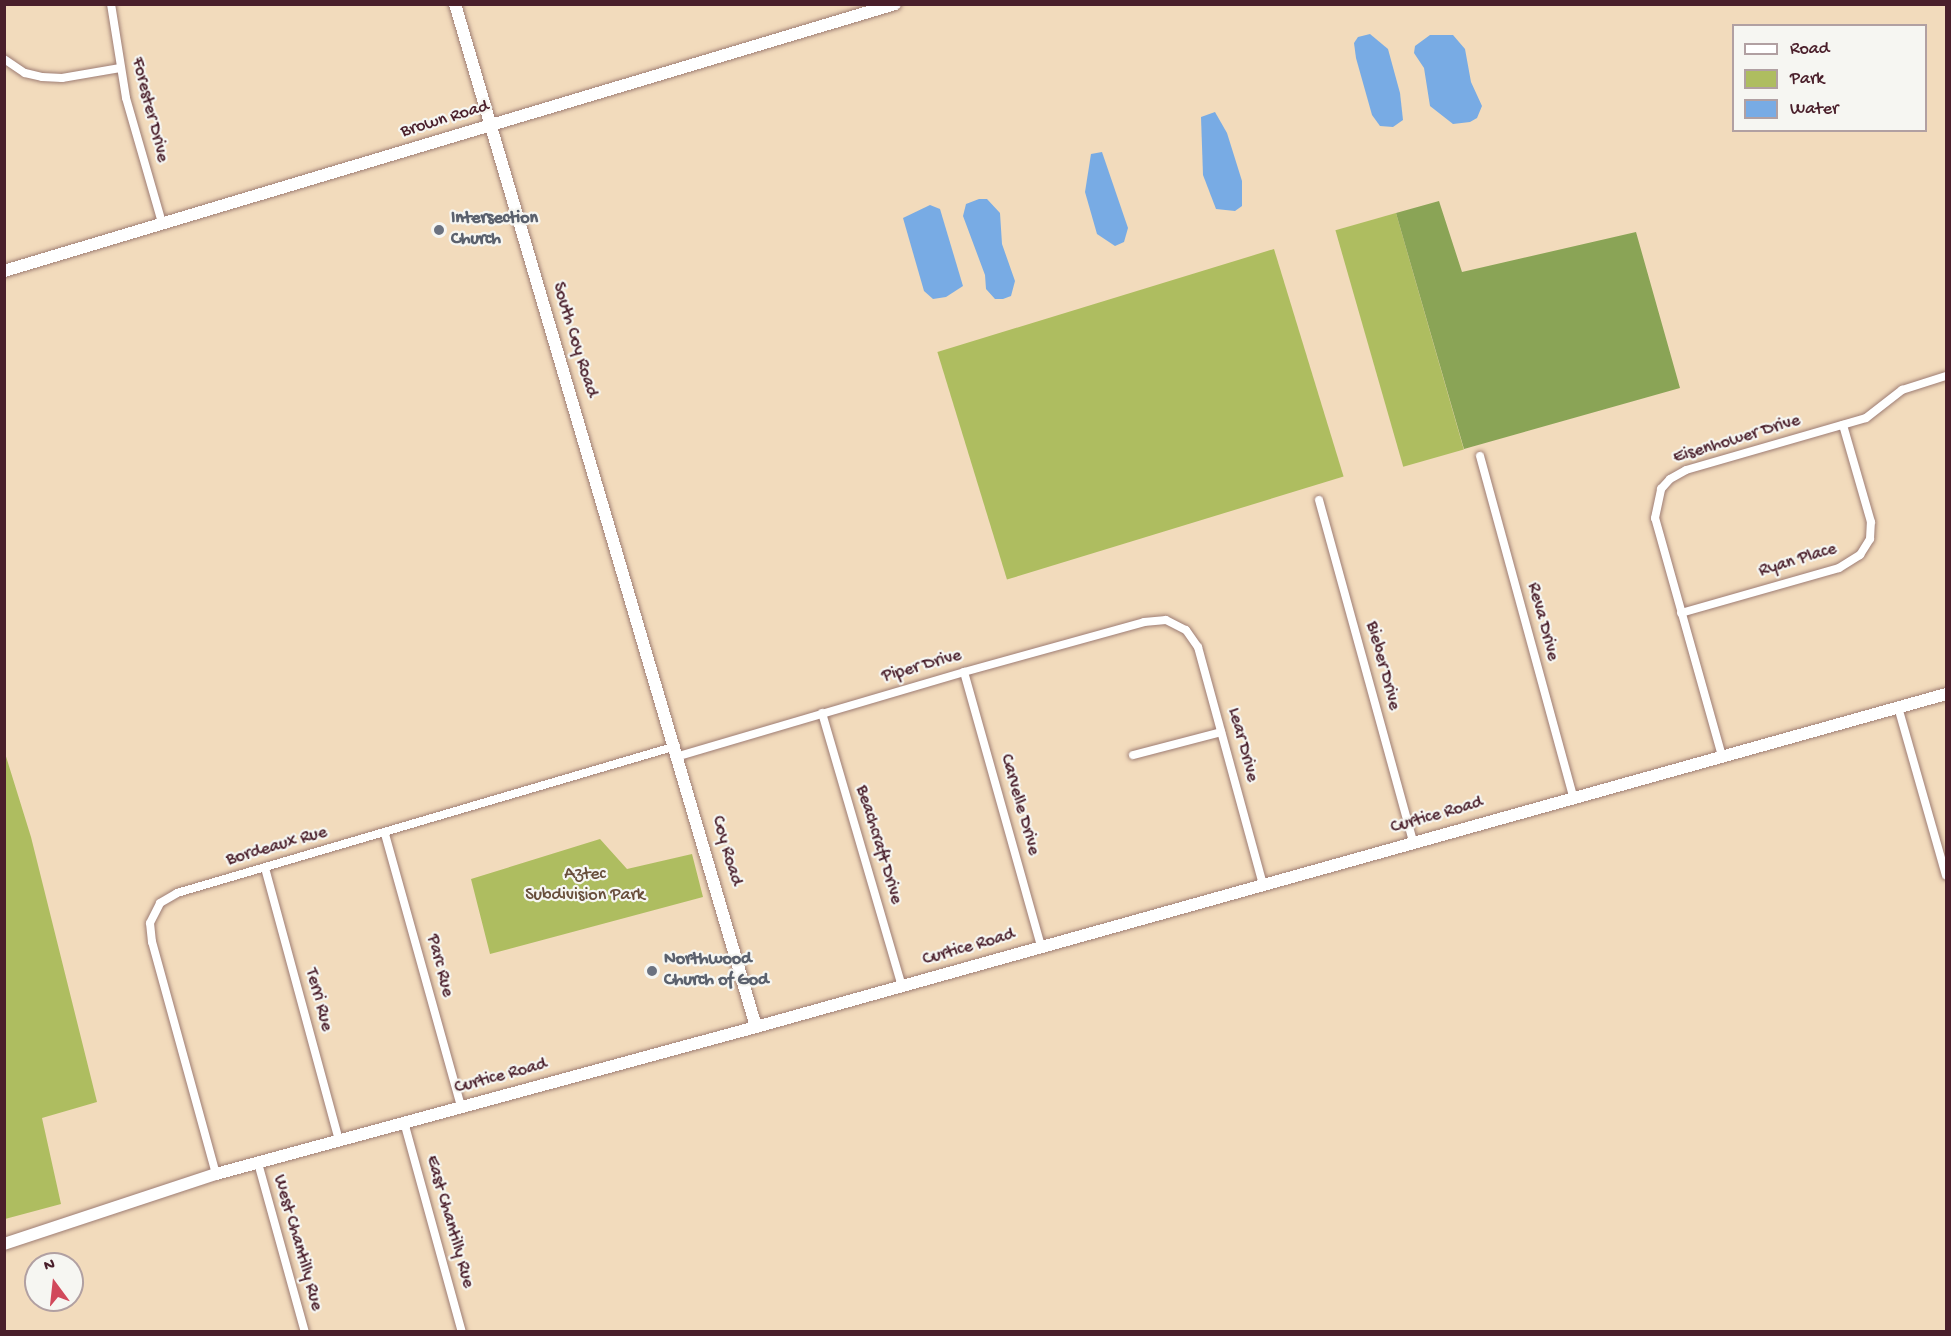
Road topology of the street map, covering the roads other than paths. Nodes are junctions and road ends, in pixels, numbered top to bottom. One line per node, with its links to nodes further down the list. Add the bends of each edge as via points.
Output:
1 (111, 4): 5 (street, Forester Drive)
2 (455, 4): 6 (street, South Coy Road)
3 (895, 4): 6 (street, Brown Road)
4 (4, 59): 5 (street, via 25,73 42,77 62,78)
5 (120, 68): 7 (street, Forester Drive)
6 (491, 124): 7 (street, Brown Road); 16 (street, South Coy Road)
7 (162, 223): 8 (street, Brown Road)
8 (4, 271)
9 (1947, 376): 10 (street, Eisenhower Drive, via 1902,390 1874,413)
10 (1843, 425): 13 (street, Eisenhower Drive, via 1686,470 1665,483 1655,503 1655,518); 13 (street, Ryan Place, via 1871,522 1870,539 1860,555 1839,568)
11 (1480, 456): 24 (street, Reva Drive)
12 (1320, 500): 26 (street, Bieber Drive)
13 (1681, 613): 23 (street, Eisenhower Drive)
14 (1175, 623): 15 (street, Piper Drive, via 1144,622); 20 (street, Lear Drive, via 1198,647)
15 (964, 672): 19 (street, Piper Drive); 30 (street, Carvelle Drive)
16 (657, 686): 21 (street, Coy Road)
17 (1947, 693): 18 (street, Curtice Road)
18 (1898, 706): 23 (street, Curtice Road); 28 (street)
19 (822, 713): 21 (street, Piper Drive); 31 (street, Beachcraft Drive)
20 (1221, 732): 22 (street); 29 (street, Lear Drive)
21 (677, 751): 25 (street, Bordeaux Rue); 32 (street, Coy Road)
22 (1133, 755)
23 (1722, 756): 24 (street, Curtice Road)
24 (1573, 797): 26 (street, Curtice Road)
25 (385, 834): 27 (street, Bordeaux Rue); 33 (street, Parc Rue)
26 (1413, 842): 29 (street, Curtice Road)
27 (264, 868): 35 (street, Terri Rue); 37 (street, Bordeaux Rue, via 168,897 160,903 150,923)
28 (1947, 875)
29 (1263, 884): 30 (street, Curtice Road)
30 (1041, 946): 31 (street, Curtice Road)
31 (902, 986): 32 (street, Curtice Road)
32 (756, 1027): 33 (street, Curtice Road)
33 (461, 1107): 34 (street, Curtice Road)
34 (404, 1122): 35 (street, Curtice Road); 40 (street, East Chantilly Rue)
35 (339, 1140): 36 (street, Curtice Road)
36 (258, 1162): 37 (street, Curtice Road); 39 (street, West Chantilly Rue)
37 (216, 1174): 38 (street, Curtice Road)
38 (4, 1244)
39 (305, 1332)
40 (462, 1332)

